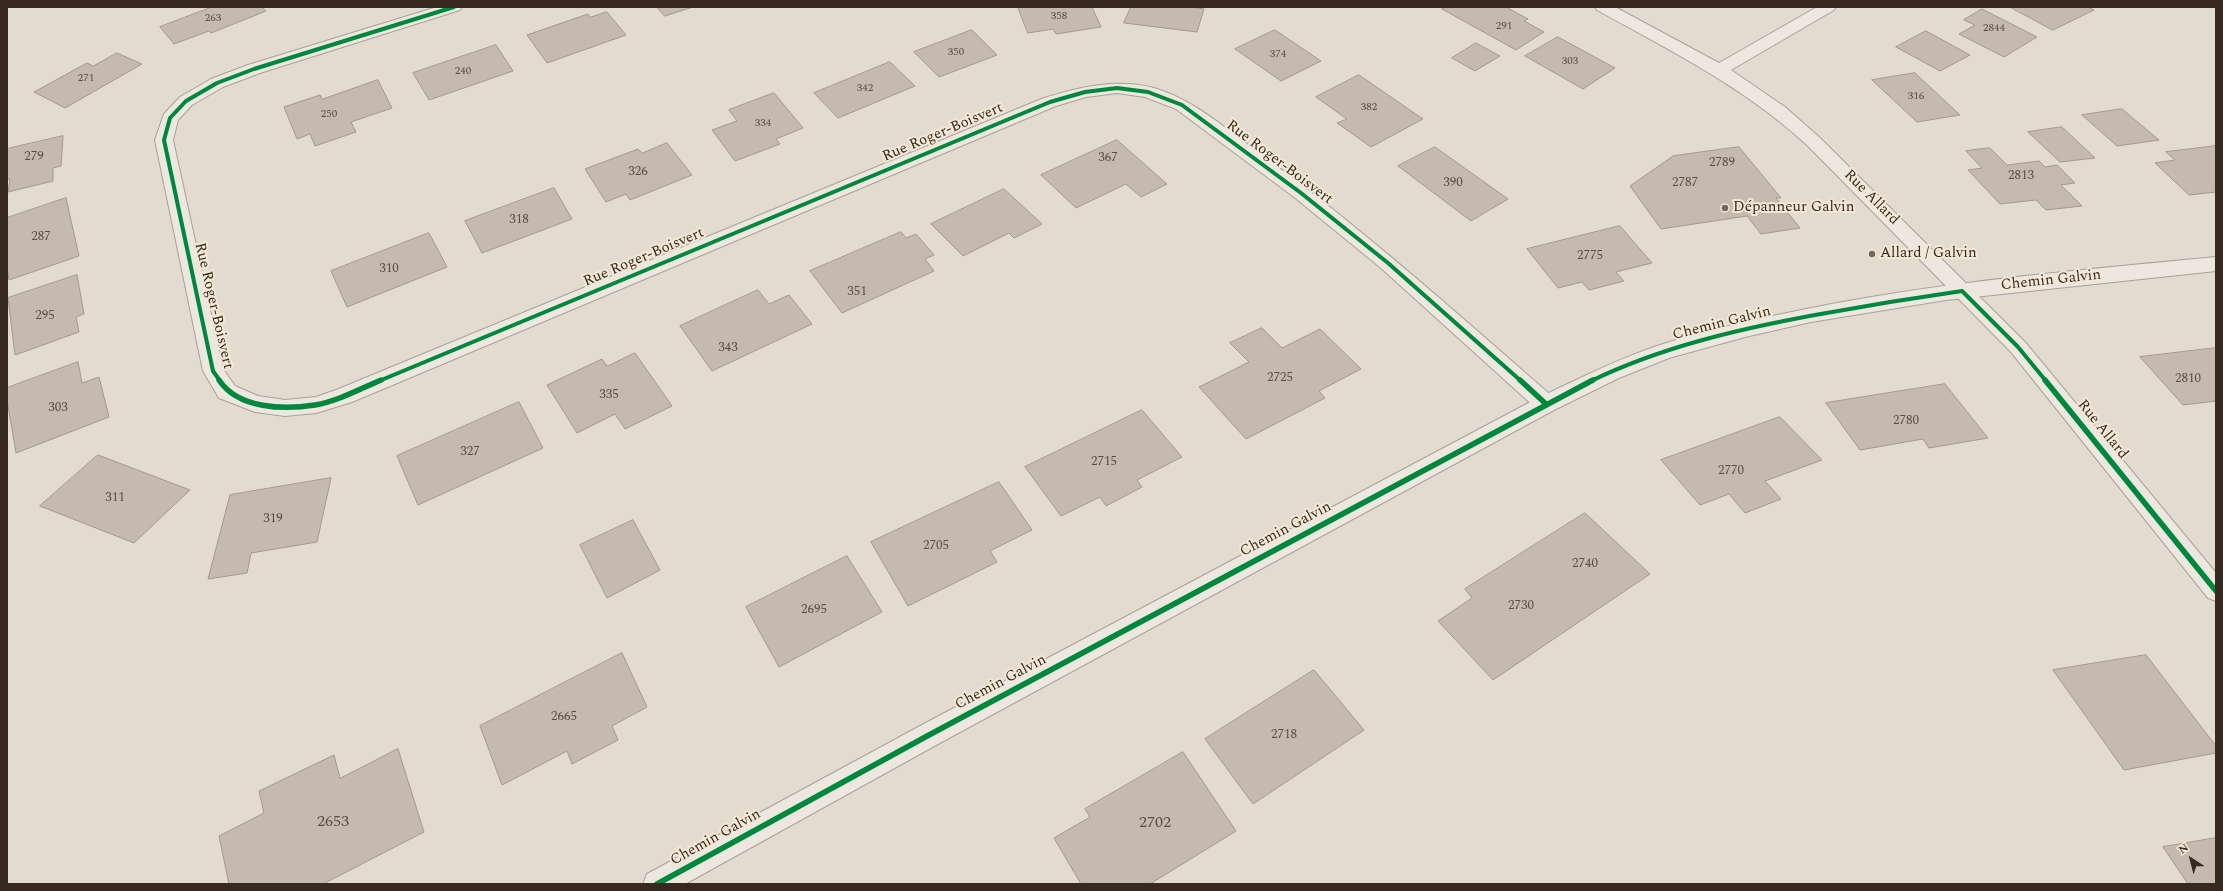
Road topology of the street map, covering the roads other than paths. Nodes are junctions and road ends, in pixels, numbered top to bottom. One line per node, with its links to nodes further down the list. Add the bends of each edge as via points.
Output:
1 (454, 7): 7 (street, Rue Roger-Boisvert, via 223,81 186,101 170,118 164,140 167,155 213,371 227,392 255,404 285,408 316,404 344,396 1050,102 1080,92 1111,88 1138,89 1160,94 1182,105 1301,193 1388,263)
2 (1603, 7): 4 (street, Rue Allard)
3 (1828, 7): 4 (street)
4 (1718, 71): 6 (street, Rue Allard, via 1779,111)
5 (2216, 264): 6 (street, Chemin Galvin)
6 (1962, 291): 7 (street, Chemin Galvin, via 1792,319 1678,347 1606,374); 8 (street, Rue Allard, via 2018,347)
7 (1546, 404): 9 (street, Chemin Galvin, via 943,727)
8 (2216, 591)
9 (657, 884)

